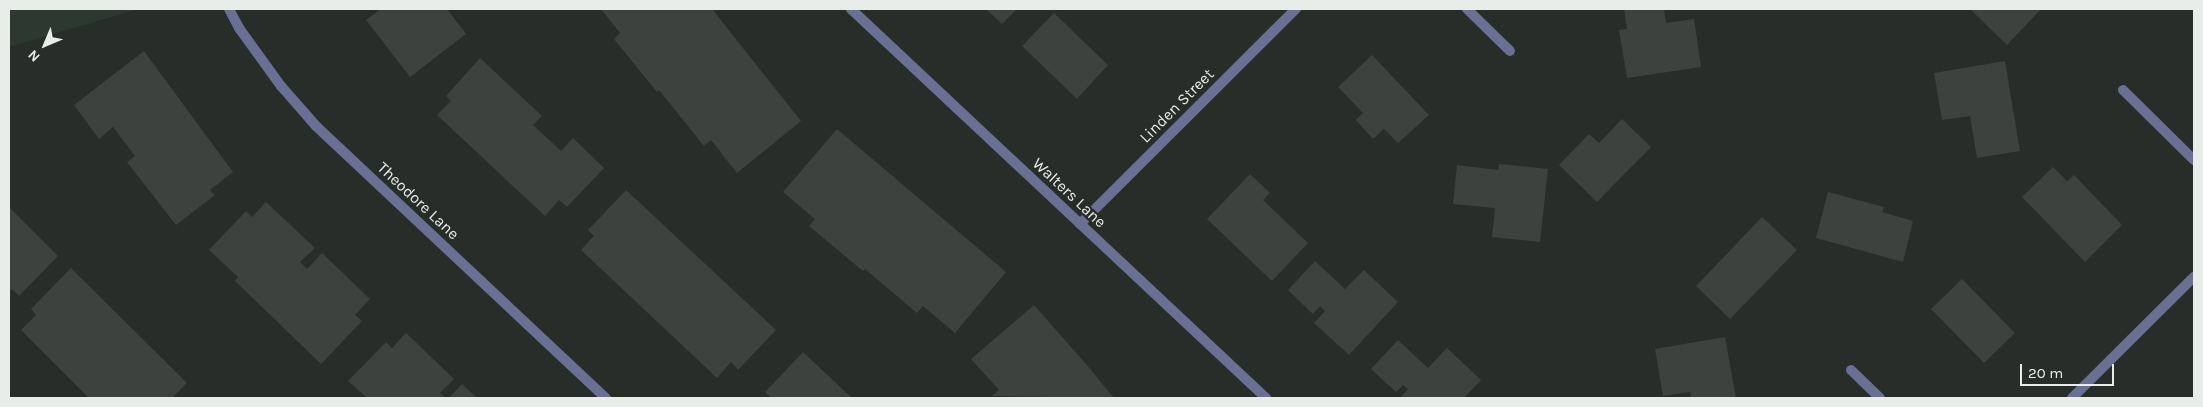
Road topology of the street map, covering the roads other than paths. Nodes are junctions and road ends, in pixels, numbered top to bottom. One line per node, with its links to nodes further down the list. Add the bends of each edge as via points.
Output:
1 (229, 9): 11 (street, Theodore Lane, via 281,86 316,126)
2 (851, 9): 8 (street, Walters Lane)
3 (1296, 9): 8 (street, Linden Street)
4 (1467, 9): 5 (street)
5 (1510, 51)
6 (2123, 90): 7 (street)
7 (2194, 160)
8 (1080, 224): 12 (street, Walters Lane)
9 (2194, 277): 14 (street)
10 (1851, 370): 13 (street)
11 (606, 398)
12 (1266, 398)
13 (1880, 398)
14 (2072, 398)

